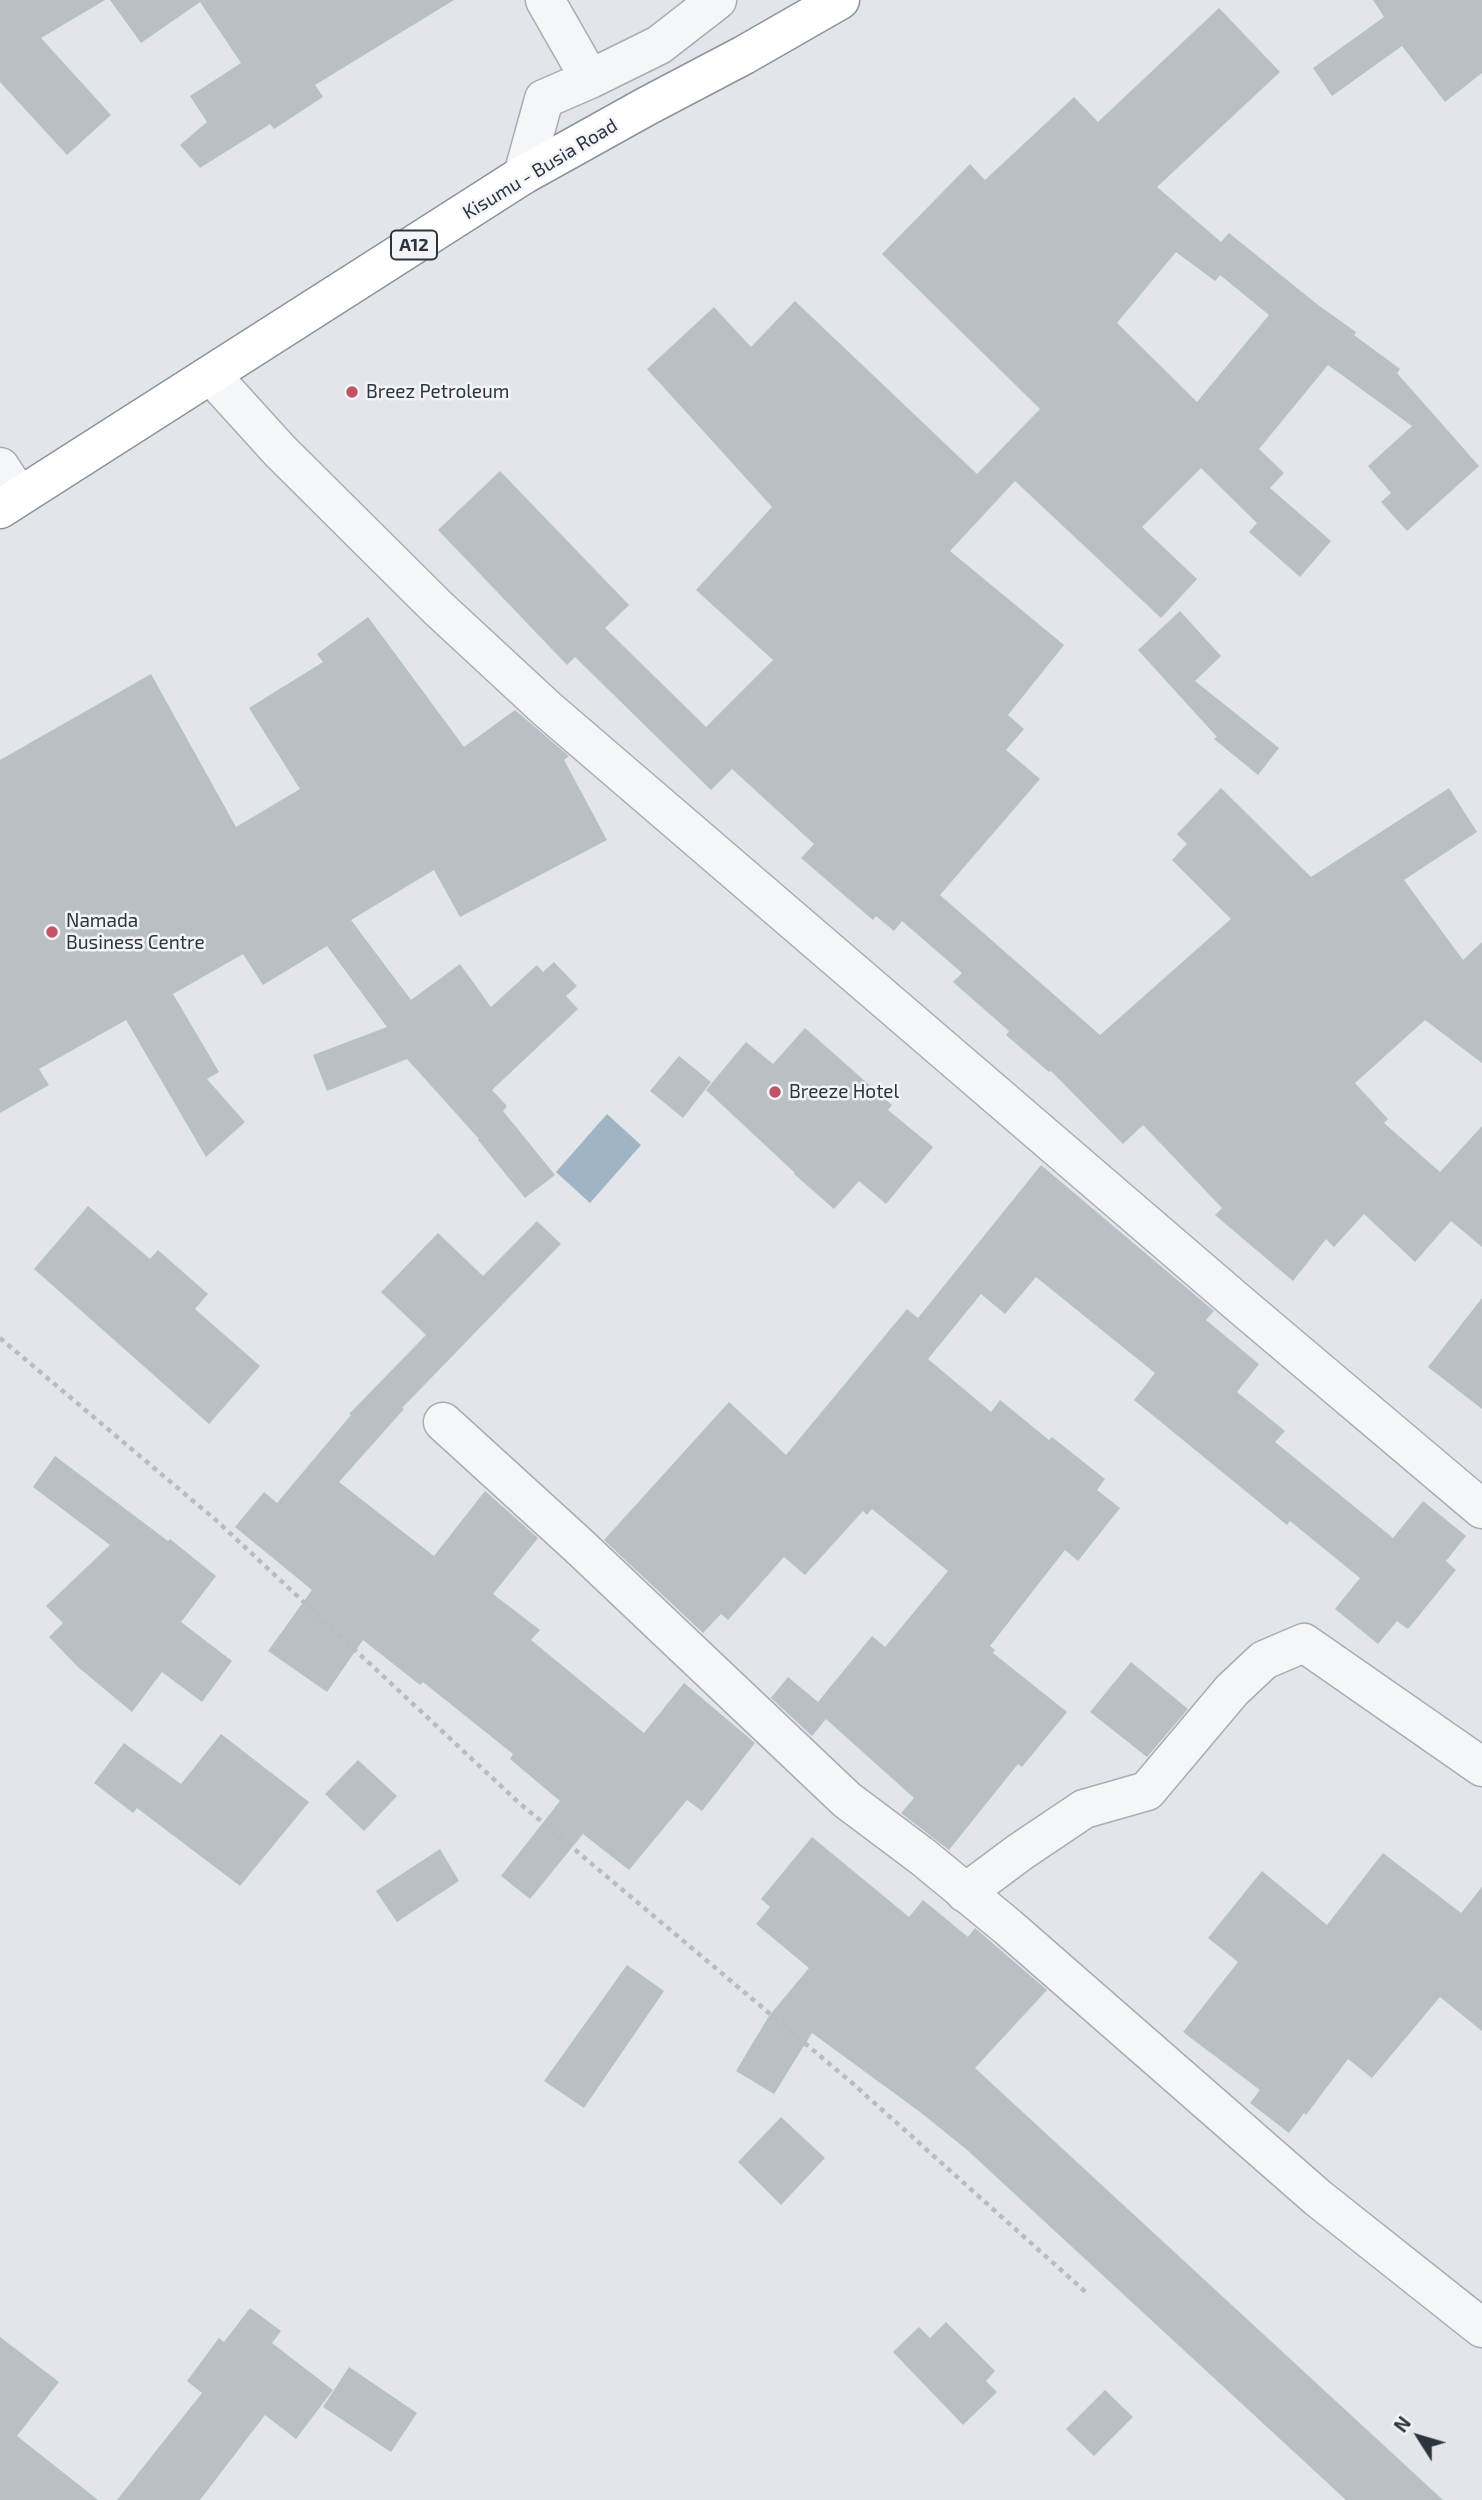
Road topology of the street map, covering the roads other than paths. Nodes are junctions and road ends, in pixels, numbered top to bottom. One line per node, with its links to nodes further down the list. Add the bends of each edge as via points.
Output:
1 (545, 0): 4 (street)
2 (717, 0): 4 (street, via 659,44)
3 (839, 0): 5 (highway, Kisumu - Busia Road / A12)
4 (590, 79): 5 (street, via 544,99)
5 (523, 175): 6 (highway, Kisumu - Busia Road / A12)
6 (211, 375): 7 (highway, Kisumu - Busia Road / A12); 9 (street, via 280,451 547,709)
7 (6, 491)
8 (443, 1422): 11 (street, via 847,1800)
9 (1482, 1509)
10 (1482, 1767): 11 (street, via 1304,1643 1264,1660 1232,1690 1147,1791 1084,1809)
11 (965, 1893): 12 (street, via 1318,2198)
12 (1482, 2328)

